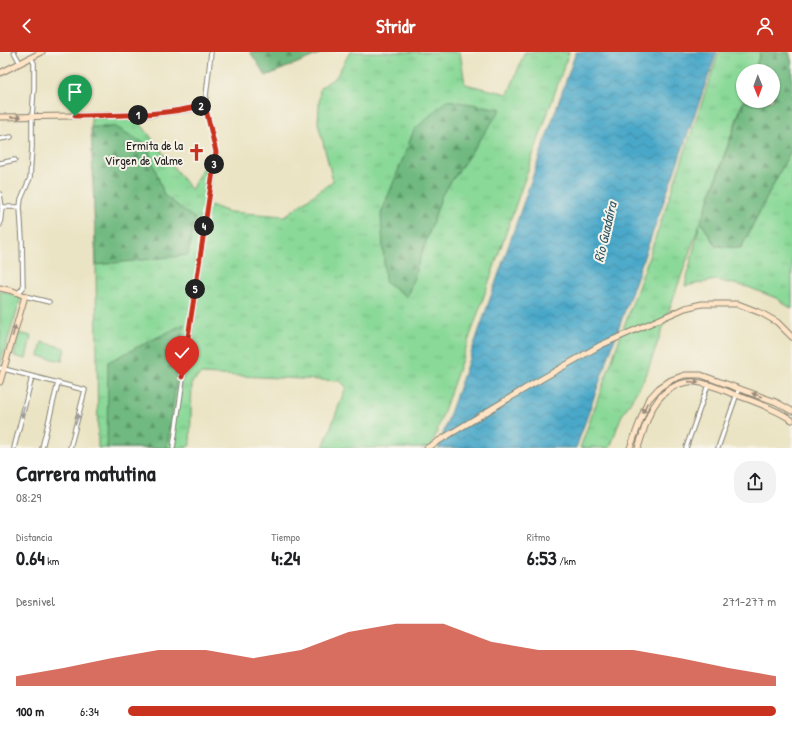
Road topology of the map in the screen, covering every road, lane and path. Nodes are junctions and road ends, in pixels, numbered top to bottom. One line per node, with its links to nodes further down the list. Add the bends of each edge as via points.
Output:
1 (14, 52): 5 (street)
2 (42, 52): 4 (street)
3 (211, 52): 7 (street)
4 (31, 58): 5 (street); 9 (street, via 34,63)
5 (20, 63): 6 (street)
6 (0, 73)
7 (205, 105): 9 (street, via 144,115); 35 (street, via 216,152)
8 (0, 117): 9 (street, one-way to 9)
9 (32, 117): 15 (street, via 30,178)
10 (11, 137): 11 (street)
11 (0, 139)
12 (15, 160): 13 (street)
13 (0, 163)
14 (0, 194): 16 (street)
15 (20, 206): 16 (street); 19 (street, via 22,288)
16 (1, 207): 17 (street)
17 (0, 225)
18 (0, 288): 19 (street)
19 (15, 292): 20 (street)
20 (25, 296): 21 (street); 23 (street, one-way to 20)
21 (49, 302)
22 (792, 337): 36 (street, via 777,322 738,304 702,304 685,308 601,345)
23 (2, 369): 24 (street); 25 (street)
24 (32, 376): 26 (street); 32 (street, one-way to 32)
25 (0, 382)
26 (58, 383): 33 (street); 34 (street, one-way to 26, via 85,390)
27 (708, 385): 29 (street); 38 (street, one-way to 27, via 651,410 664,394 672,387 690,381); 39 (street)
28 (739, 388): 29 (street); 30 (street, one-way to 28); 37 (street, one-way to 37, via 701,375 685,375 671,380 648,400)
29 (737, 395): 31 (street, via 774,408); 40 (street)
30 (792, 411)
31 (792, 420)
32 (14, 448)
33 (42, 448)
34 (70, 448)
35 (173, 448)
36 (428, 448)
37 (630, 448)
38 (638, 448)
39 (686, 448)
40 (719, 448)

